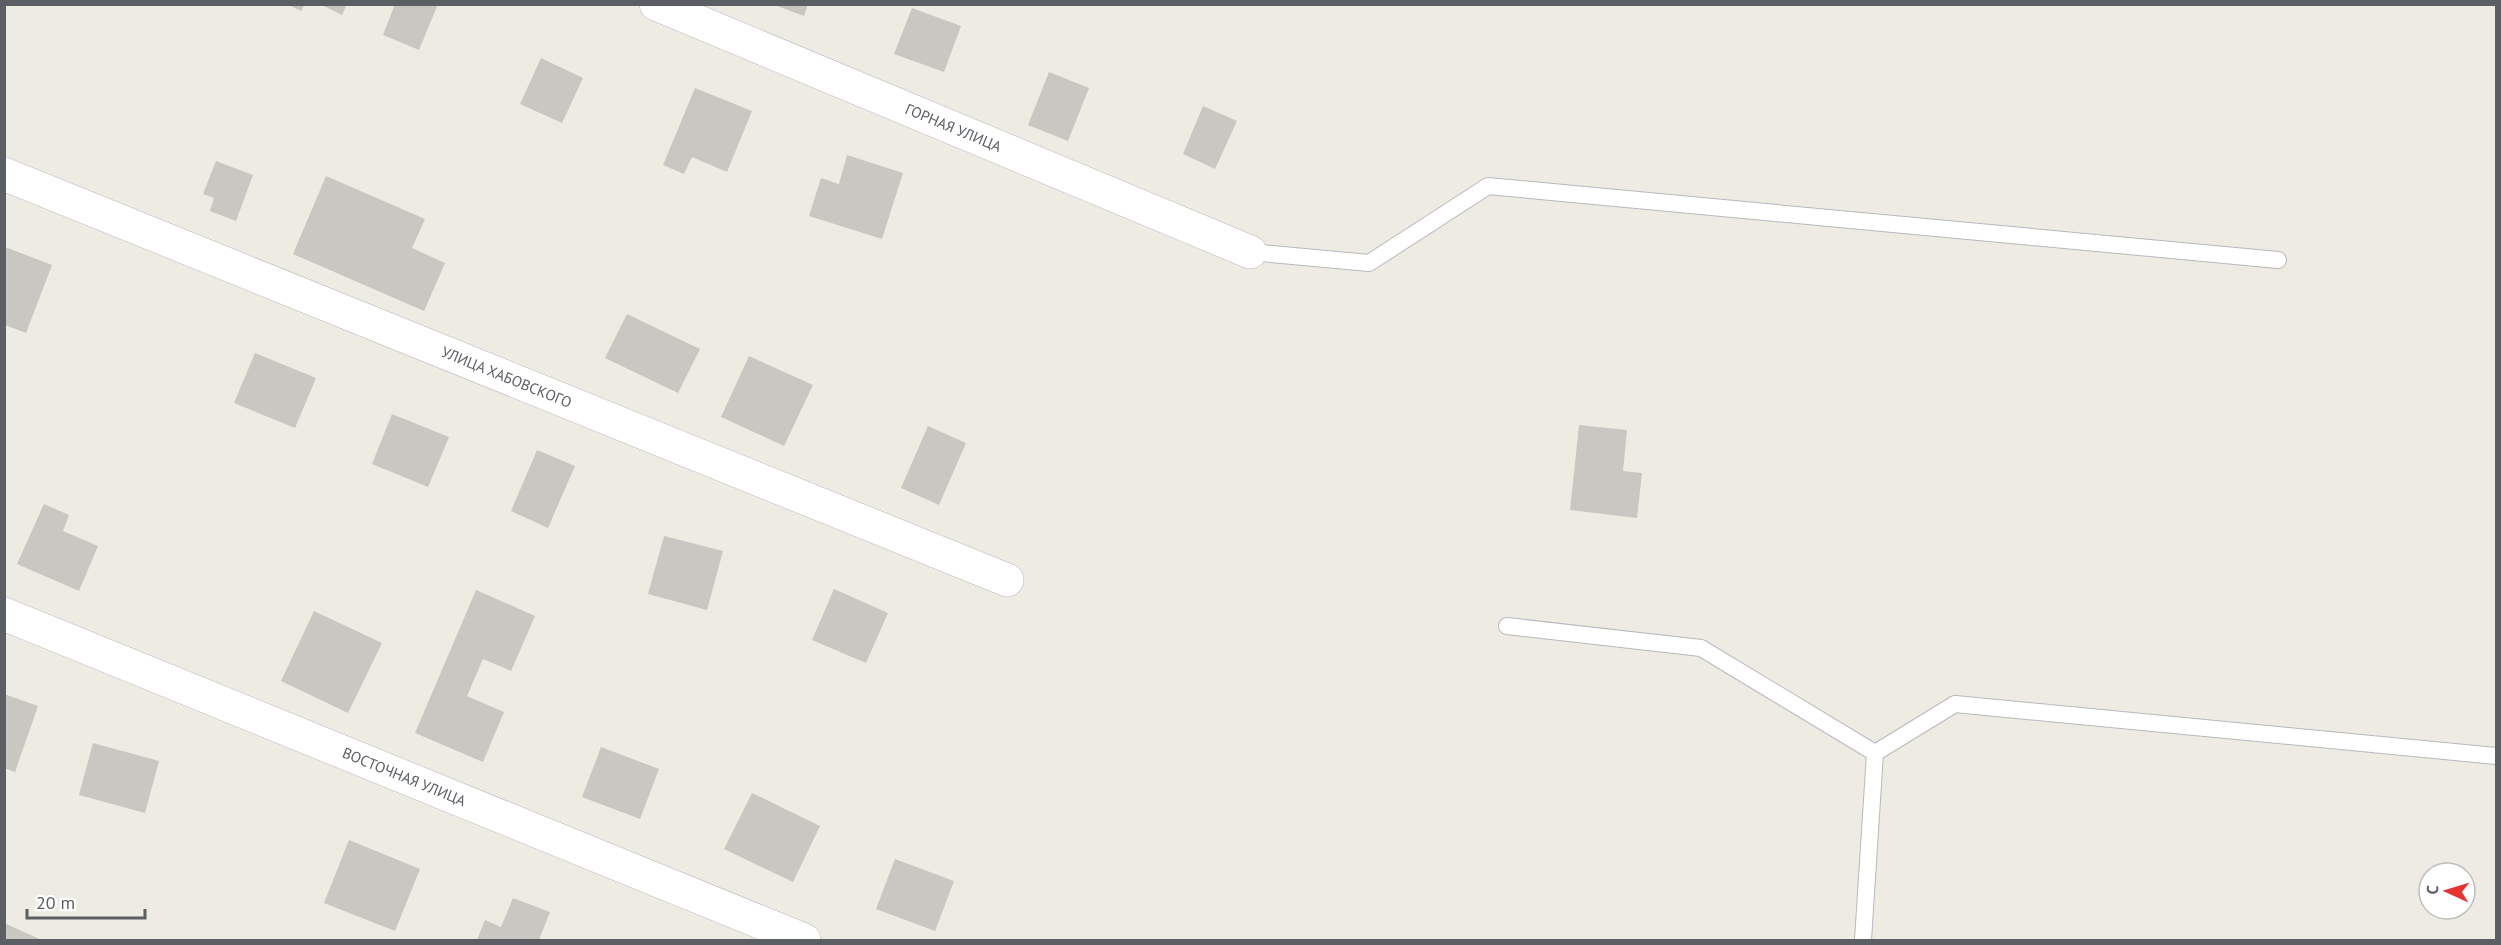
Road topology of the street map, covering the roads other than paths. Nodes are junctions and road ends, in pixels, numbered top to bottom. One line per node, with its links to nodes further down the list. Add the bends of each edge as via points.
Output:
1 (656, 4): 3 (street, ГОРНАЯ УЛИЦА)
2 (4, 174): 5 (street, УЛИЦА ХАБОВСКОГО)
3 (1250, 252): 4 (lane, via 1369,263 1488,186)
4 (2278, 261)
5 (1006, 580)
6 (4, 614): 10 (street, ВОСТОЧНАЯ УЛИЦА)
7 (1508, 626): 8 (lane, via 1701,648)
8 (1875, 753): 9 (lane, via 1955,704); 11 (lane)
9 (2496, 756)
10 (804, 940)
11 (1863, 940)

